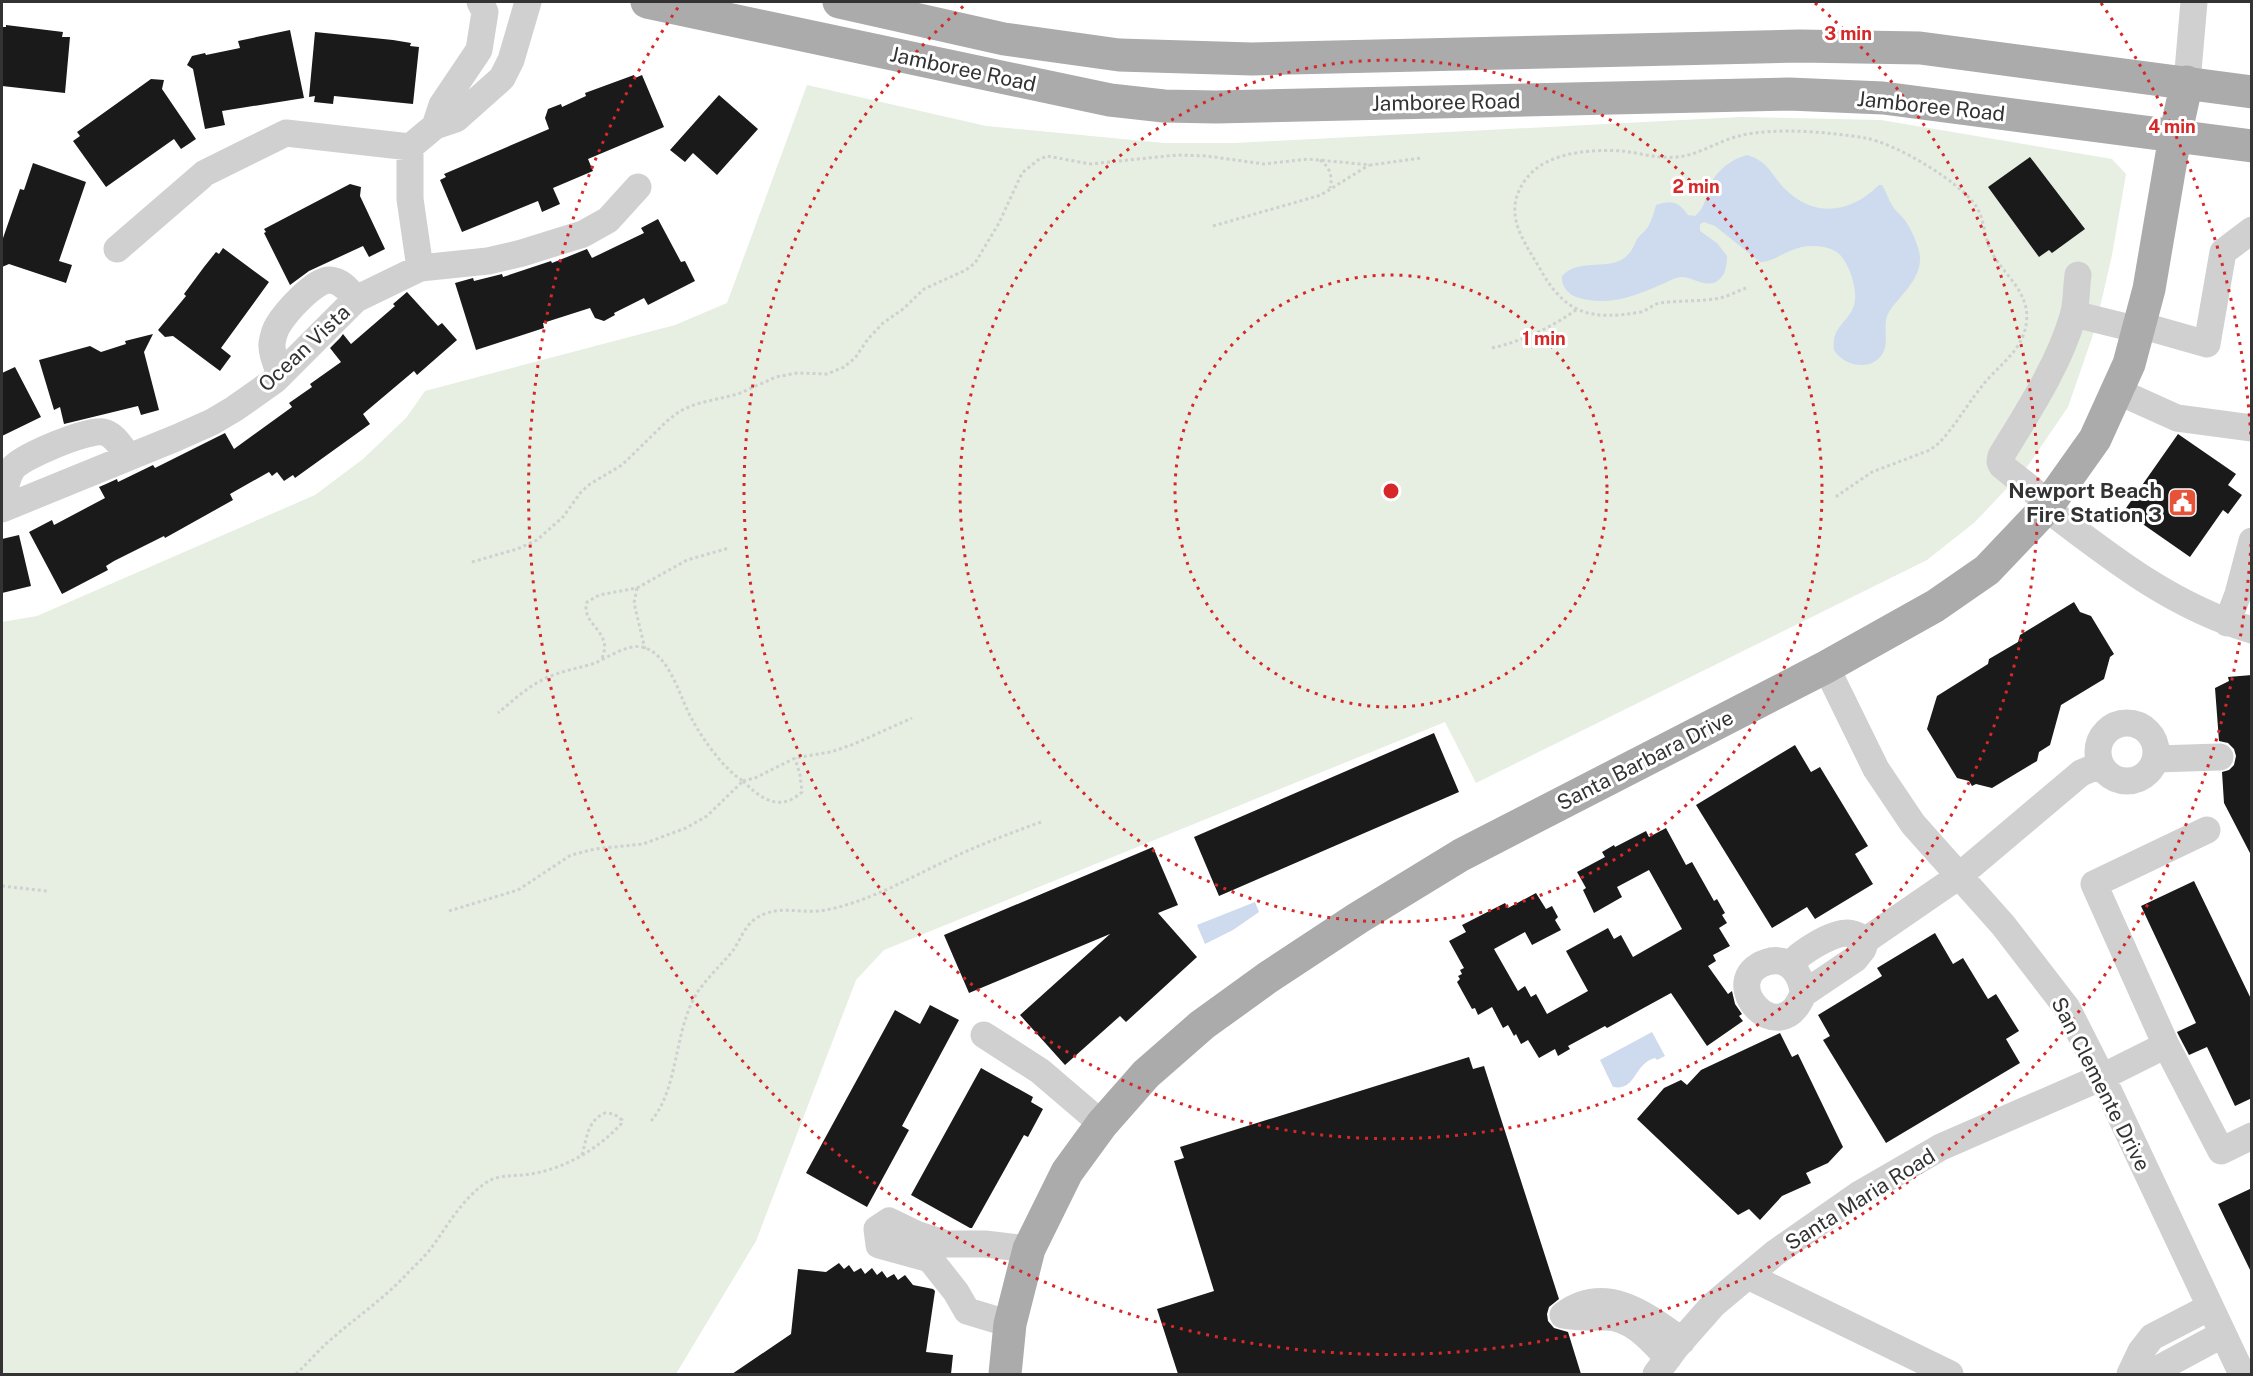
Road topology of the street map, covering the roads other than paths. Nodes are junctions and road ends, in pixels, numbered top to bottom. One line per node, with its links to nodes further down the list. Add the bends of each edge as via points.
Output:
1 (480, 2): 7 (street, via 485,12)
2 (528, 2): 8 (street)
3 (647, 2): 12 (main road, Jamboree Road, via 1110,100 1164,106 1789,94 1883,98)
4 (839, 2): 6 (main road, Jamboree Road)
5 (2194, 2): 9 (street)
6 (871, 5): 9 (main road, Jamboree Road, via 1004,39 1119,55 1252,59 1799,46 1909,48)
7 (479, 50): 8 (street); 11 (street, via 442,105)
8 (512, 60): 11 (street, via 502,78 456,119)
9 (2187, 82): 10 (main road, Jamboree Road); 12 (main road, Santa Barbara Drive)
10 (2252, 92)
11 (435, 126): 14 (street)
12 (2175, 136): 13 (main road, Jamboree Road); 22 (main road, Santa Barbara Drive)
13 (2252, 146)
14 (410, 147): 17 (street, via 286,133 206,173); 18 (street, via 410,199)
15 (638, 188): 18 (street, Ocean Vista, via 608,220 583,234 488,261)
16 (2252, 230): 22 (street, via 2223,252 2207,344)
17 (117, 249)
18 (420, 268): 20 (street, Ocean Vista)
19 (2078, 275): 21 (street)
20 (357, 299): 23 (street, Ocean Vista); 23 (street, via 335,281 315,285 278,325 274,335 272,346)
21 (2074, 314): 22 (street); 27 (street, via 2036,399 2000,462)
22 (2139, 328): 24 (main road, Santa Barbara Drive)
23 (280, 375): 26 (street, Ocean Vista, via 212,422)
24 (2117, 392): 25 (street, via 2177,418); 27 (main road, Santa Barbara Drive, via 2095,439)
25 (2252, 428)
26 (129, 457): 28 (street, Ocean Vista); 28 (street, via 105,432 80,436 15,466)
27 (2048, 506): 30 (street, via 2113,559 2175,600); 31 (main road, Santa Barbara Drive, via 1987,570 1935,606)
28 (2, 509)
29 (2252, 541): 30 (street, via 2238,594)
30 (2239, 626)
31 (1826, 667): 36 (street, San Clemente Drive, via 1876,769 1913,824); 43 (main road, Santa Barbara Drive, via 1461,855 1358,918 1202,1026 1146,1074)
32 (2220, 757): 33 (street)
33 (2156, 759): 34 (street, via 2146,775 2130,782 2112,778); 34 (street, via 2153,739 2147,731 2138,725 2118,724 2102,736 2097,755)
34 (2100, 765): 36 (street, via 2081,773)
35 (2207, 830): 41 (street, via 2094,884)
36 (1959, 876): 37 (street); 42 (street, San Clemente Drive, via 2004,925 2067,1008)
37 (1866, 940): 38 (street, via 1846,933 1806,951); 39 (street, via 1855,959)
38 (1790, 965): 39 (street, via 1798,973); 39 (street, via 1769,961 1752,973 1748,984 1752,1004 1760,1012 1782,1016 1799,1004)
39 (1803, 994)
40 (984, 1035): 43 (street, via 1040,1071)
41 (2166, 1045): 42 (street, Santa Maria Road); 44 (street, via 2222,1151)
42 (2102, 1077): 46 (street, Santa Maria Road, via 1941,1147 1858,1195); 47 (street, San Clemente Drive)
43 (1102, 1124): 45 (main road, Santa Barbara Drive, via 1067,1172)
44 (2252, 1136)
45 (1029, 1250): 48 (main road, Santa Barbara Drive); 48 (street, via 947,1244 889,1221 877,1229 879,1245 930,1259 968,1311)
46 (1748, 1276): 50 (street, Santa Maria Road, via 1713,1305); 53 (street)
47 (2210, 1307): 49 (street, San Clemente Drive); 51 (street, via 2152,1337)
48 (1010, 1324): 52 (main road, Santa Barbara Drive)
49 (2223, 1334): 51 (street); 54 (street, San Clemente Drive)
50 (1669, 1358)
51 (2148, 1365)
52 (1005, 1374)
53 (1950, 1374)
54 (2242, 1374)

